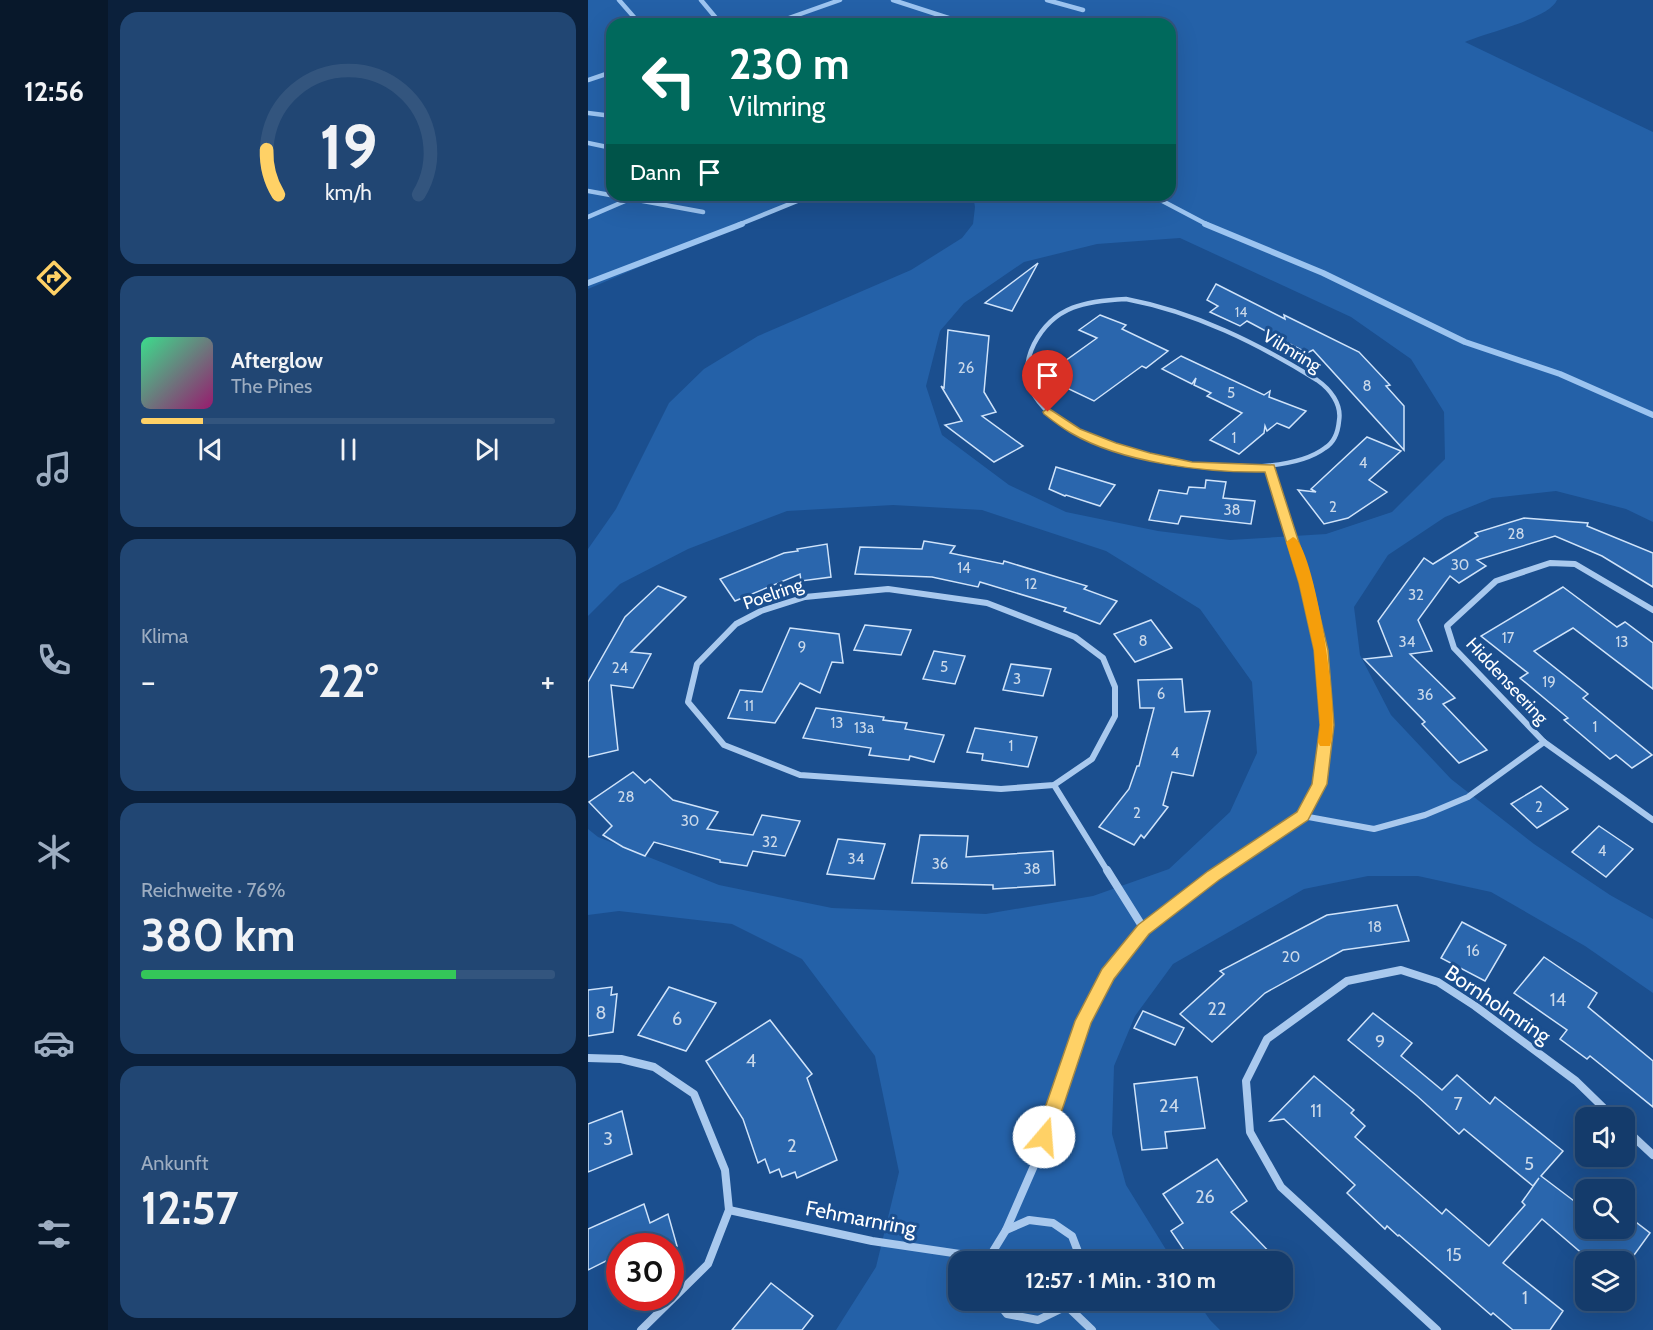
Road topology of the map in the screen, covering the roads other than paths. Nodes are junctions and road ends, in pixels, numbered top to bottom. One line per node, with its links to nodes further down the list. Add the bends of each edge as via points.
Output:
1 (1270, 468): 1 (street, Vilmring, via 1192,465 1130,451 1076,431 1048,412 1026,379 1028,356 1040,333 1077,305 1126,299 1170,308 1233,333 1311,376 1331,392 1341,426 1332,443 1319,453); 5 (street, via 1306,583 1321,650 1327,725 1319,784)
2 (1653, 610): 3 (street, Hiddenseering, via 1575,564 1550,563 1496,581 1447,626 1454,648)
3 (1544, 742): 5 (street, Hiddenseering, via 1468,797 1425,815 1374,829); 6 (street, Hiddenseering)
4 (1054, 785): 4 (street, Poelring, via 1092,759 1115,716 1115,687 1103,658 1075,637 987,603 888,589 805,597 736,624 697,664 688,702 724,745 800,775 1001,789); 7 (street)
5 (1303, 816): 7 (street, via 1214,875)
6 (1653, 820)
7 (1144, 929): 13 (street, via 1108,974 1083,1021 1037,1159)
8 (588, 1058): 12 (street, via 621,1059 654,1067 694,1094 725,1170)
9 (1603, 1107): 22 (street, Bornholmring, via 1576,1081 1475,1006 1438,982 1401,970 1347,981 1267,1039 1246,1081 1250,1132 1281,1187)
10 (1635, 1138): 11 (street)
11 (1653, 1155)
12 (729, 1210): 16 (street, Fehmarnring); 20 (street, via 708,1264)
13 (1006, 1230): 14 (street); 15 (street, via 1029,1220 1053,1223 1072,1236)
14 (993, 1251)
15 (1078, 1251)
16 (948, 1254)
17 (1005, 1311): 18 (street, via 1038,1320)
18 (1054, 1311)
19 (1076, 1311): 21 (street)
20 (641, 1330)
21 (1092, 1330)
22 (1437, 1330)

